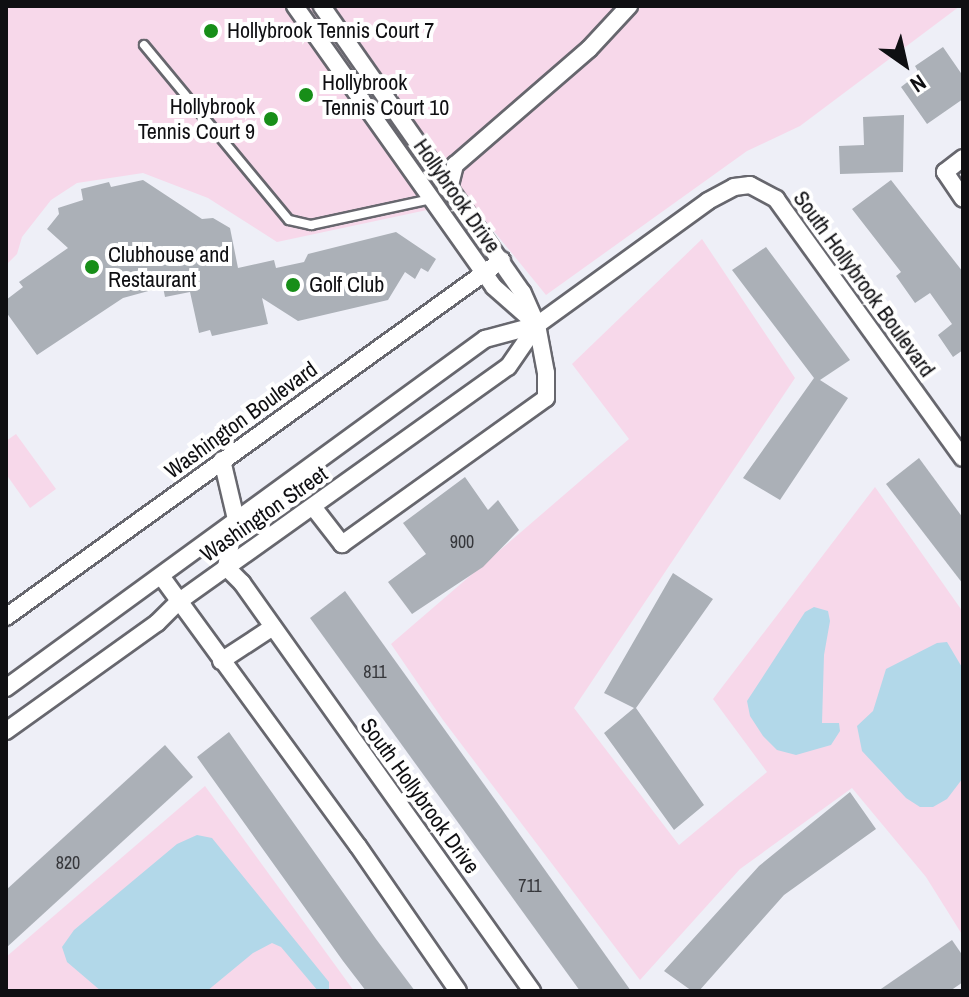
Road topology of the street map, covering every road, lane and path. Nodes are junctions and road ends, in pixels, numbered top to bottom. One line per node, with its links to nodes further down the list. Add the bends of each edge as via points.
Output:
1 (295, 6): 8 (street, Hollybrook Drive)
2 (322, 6): 6 (street, Hollybrook Drive)
3 (629, 6): 6 (street, via 589,49 455,165)
4 (144, 45): 8 (lane, via 289,220 311,225)
5 (963, 158): 9 (street, via 945,172)
6 (450, 185): 8 (street); 10 (street, Hollybrook Drive)
7 (750, 185): 12 (street, Washington Street, via 708,201); 13 (street, South Hollybrook Boulevard, via 776,199)
8 (431, 199): 11 (street, Hollybrook Drive)
9 (963, 199)
10 (502, 260): 11 (street, Washington Boulevard); 12 (street, Hollybrook Drive)
11 (484, 273): 12 (street, Hollybrook Drive); 14 (street, Washington Boulevard)
12 (537, 325): 15 (street, Washington Street, via 508,367); 15 (street, Hollybrook Drive, via 546,398 342,544); 16 (street, Washington Street, via 485,339)
13 (963, 458)
14 (222, 460): 16 (street); 20 (street, Washington Boulevard)
15 (314, 508): 17 (street, Washington Street)
16 (236, 519): 17 (street); 18 (street, Washington Street)
17 (226, 567): 19 (street, Washington Street); 21 (street, South Hollybrook Drive)
18 (161, 576): 19 (street); 23 (street, Washington Street)
19 (178, 602): 22 (street); 24 (street, Washington Street, via 157,623)
20 (6, 617)
21 (273, 627): 22 (street); 26 (street, South Hollybrook Drive)
22 (221, 661): 25 (street)
23 (6, 688)
24 (6, 731)
25 (458, 991)
26 (532, 991)

